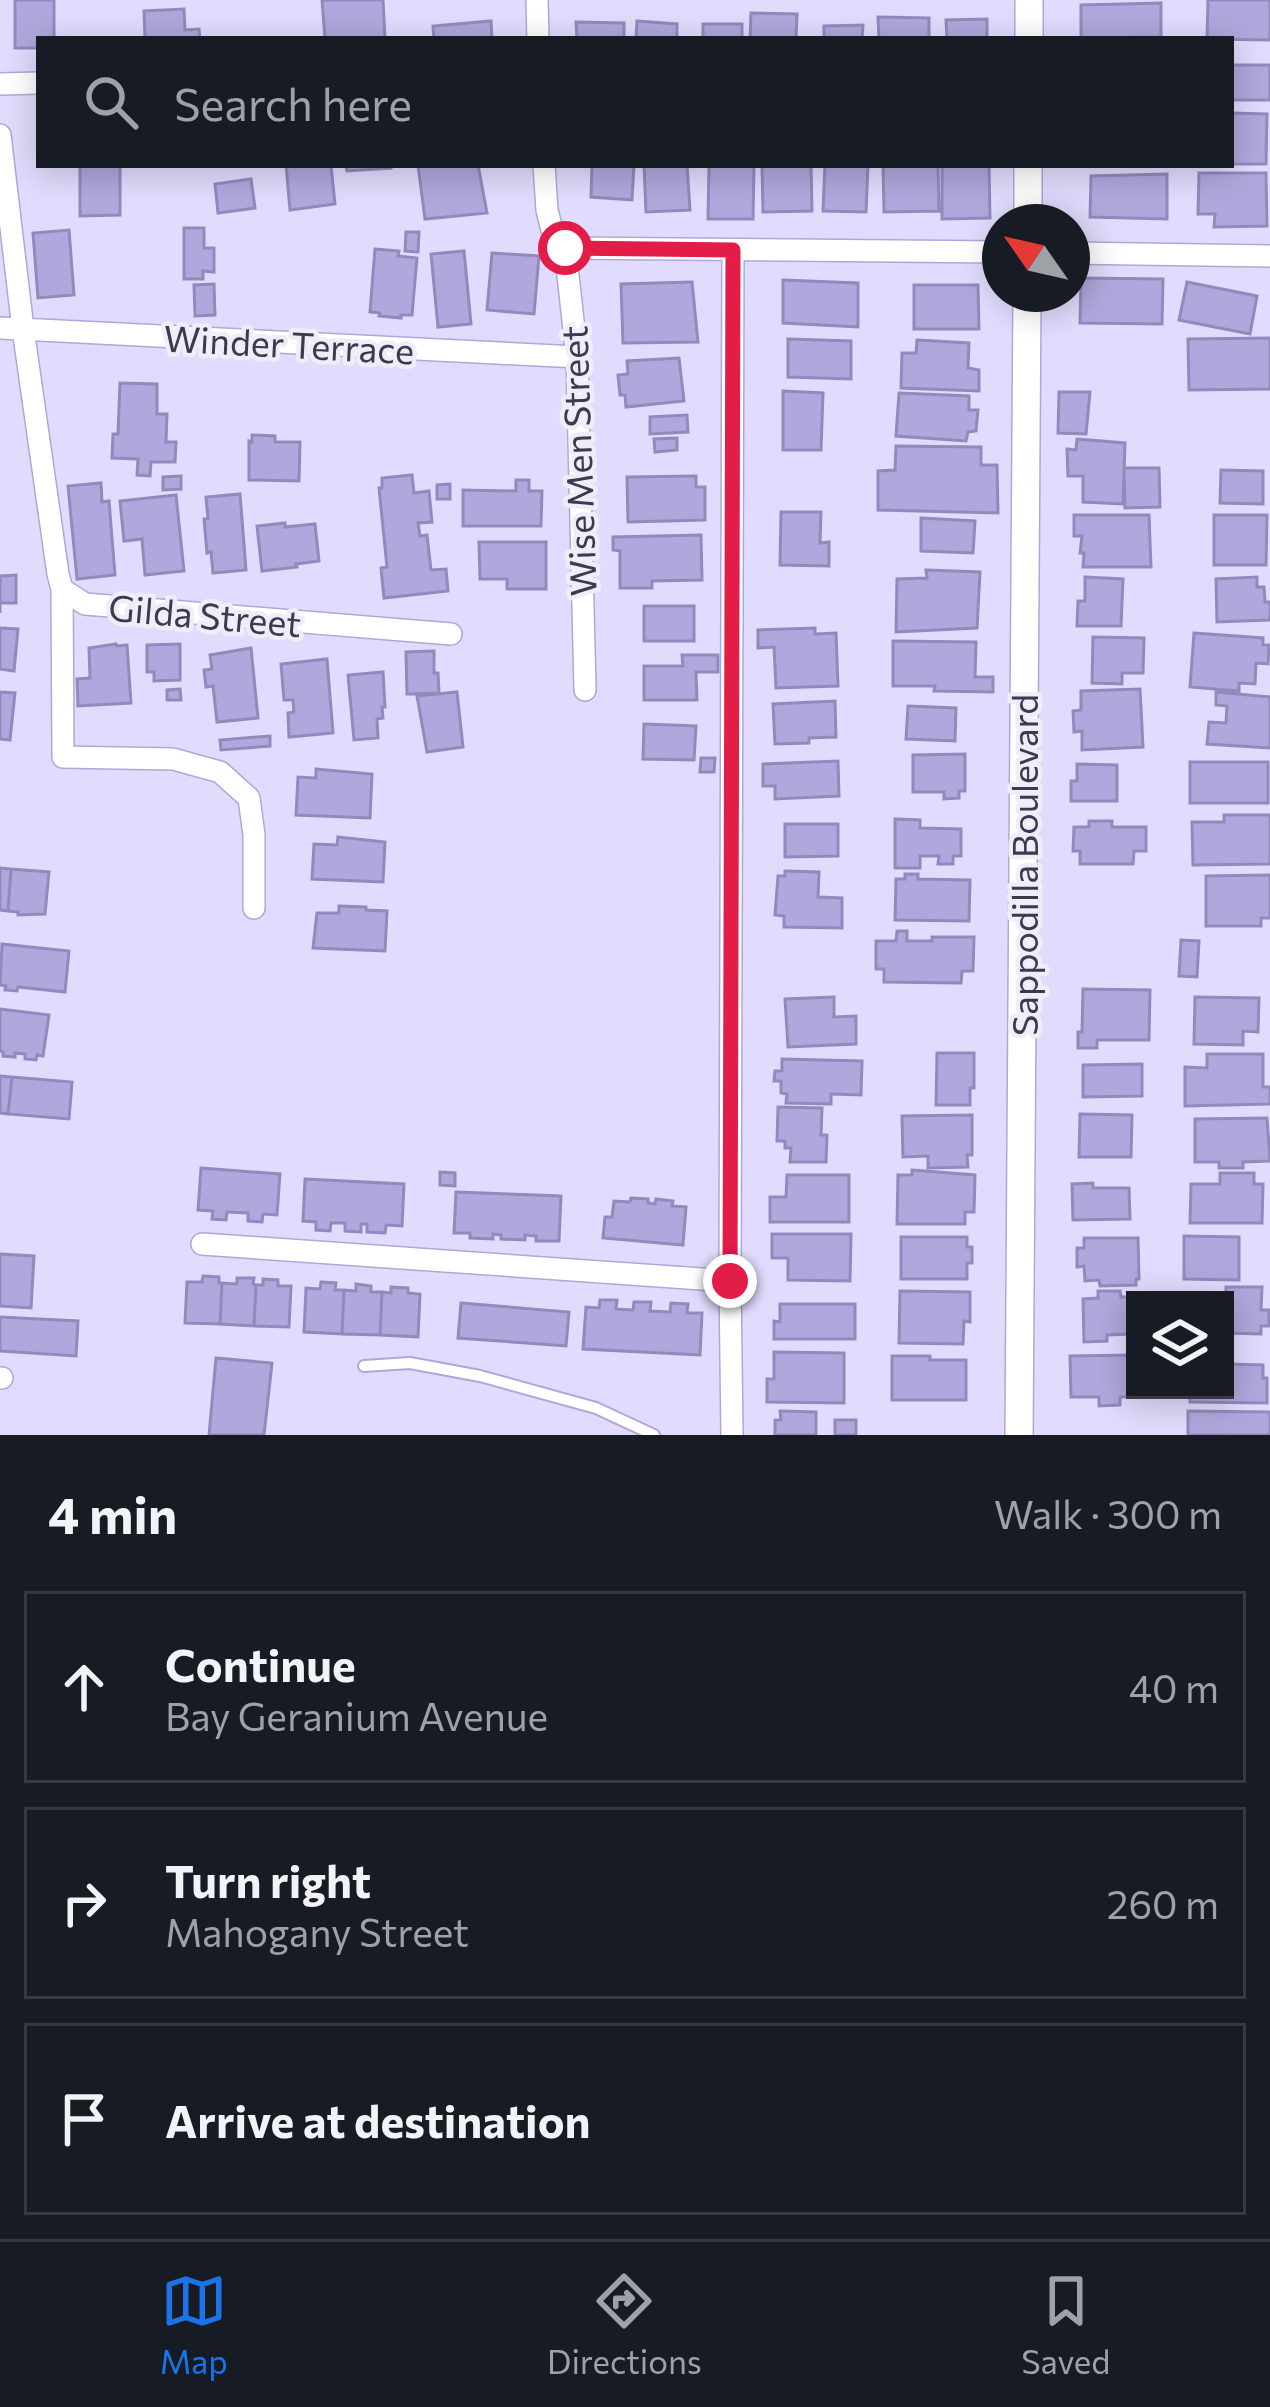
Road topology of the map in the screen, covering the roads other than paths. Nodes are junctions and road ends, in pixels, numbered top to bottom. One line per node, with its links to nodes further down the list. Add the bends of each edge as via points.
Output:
1 (537, 0): 3 (street)
2 (1029, 0): 4 (street)
3 (538, 36)
4 (1029, 36)
5 (0, 83): 6 (street)
6 (36, 83)
7 (0, 135): 17 (street, Gilda Street)
8 (544, 168): 11 (street, Wise Men Street, via 552,230)
9 (1028, 168): 10 (street)
10 (1028, 204)
11 (565, 248): 12 (street); 18 (street, Wise Men Street)
12 (733, 250): 13 (street); 24 (street)
13 (982, 252)
14 (1090, 253): 15 (street)
15 (1270, 256)
16 (1027, 312): 28 (street, Sappodilla Boulevard)
17 (11, 328): 18 (street, Winder Terrace); 19 (street, Gilda Street)
18 (577, 357): 21 (street, Wise Men Street)
19 (62, 589): 20 (street, Gilda Street, via 85,604); 22 (street, via 63,757 173,759 220,772 249,798)
20 (451, 634)
21 (585, 690)
22 (254, 908)
23 (202, 1244): 24 (street)
24 (730, 1281): 27 (street)
25 (364, 1366): 26 (lane, via 410,1363 480,1376 596,1408)
26 (654, 1435)
27 (732, 1435)
28 (1019, 1435)

